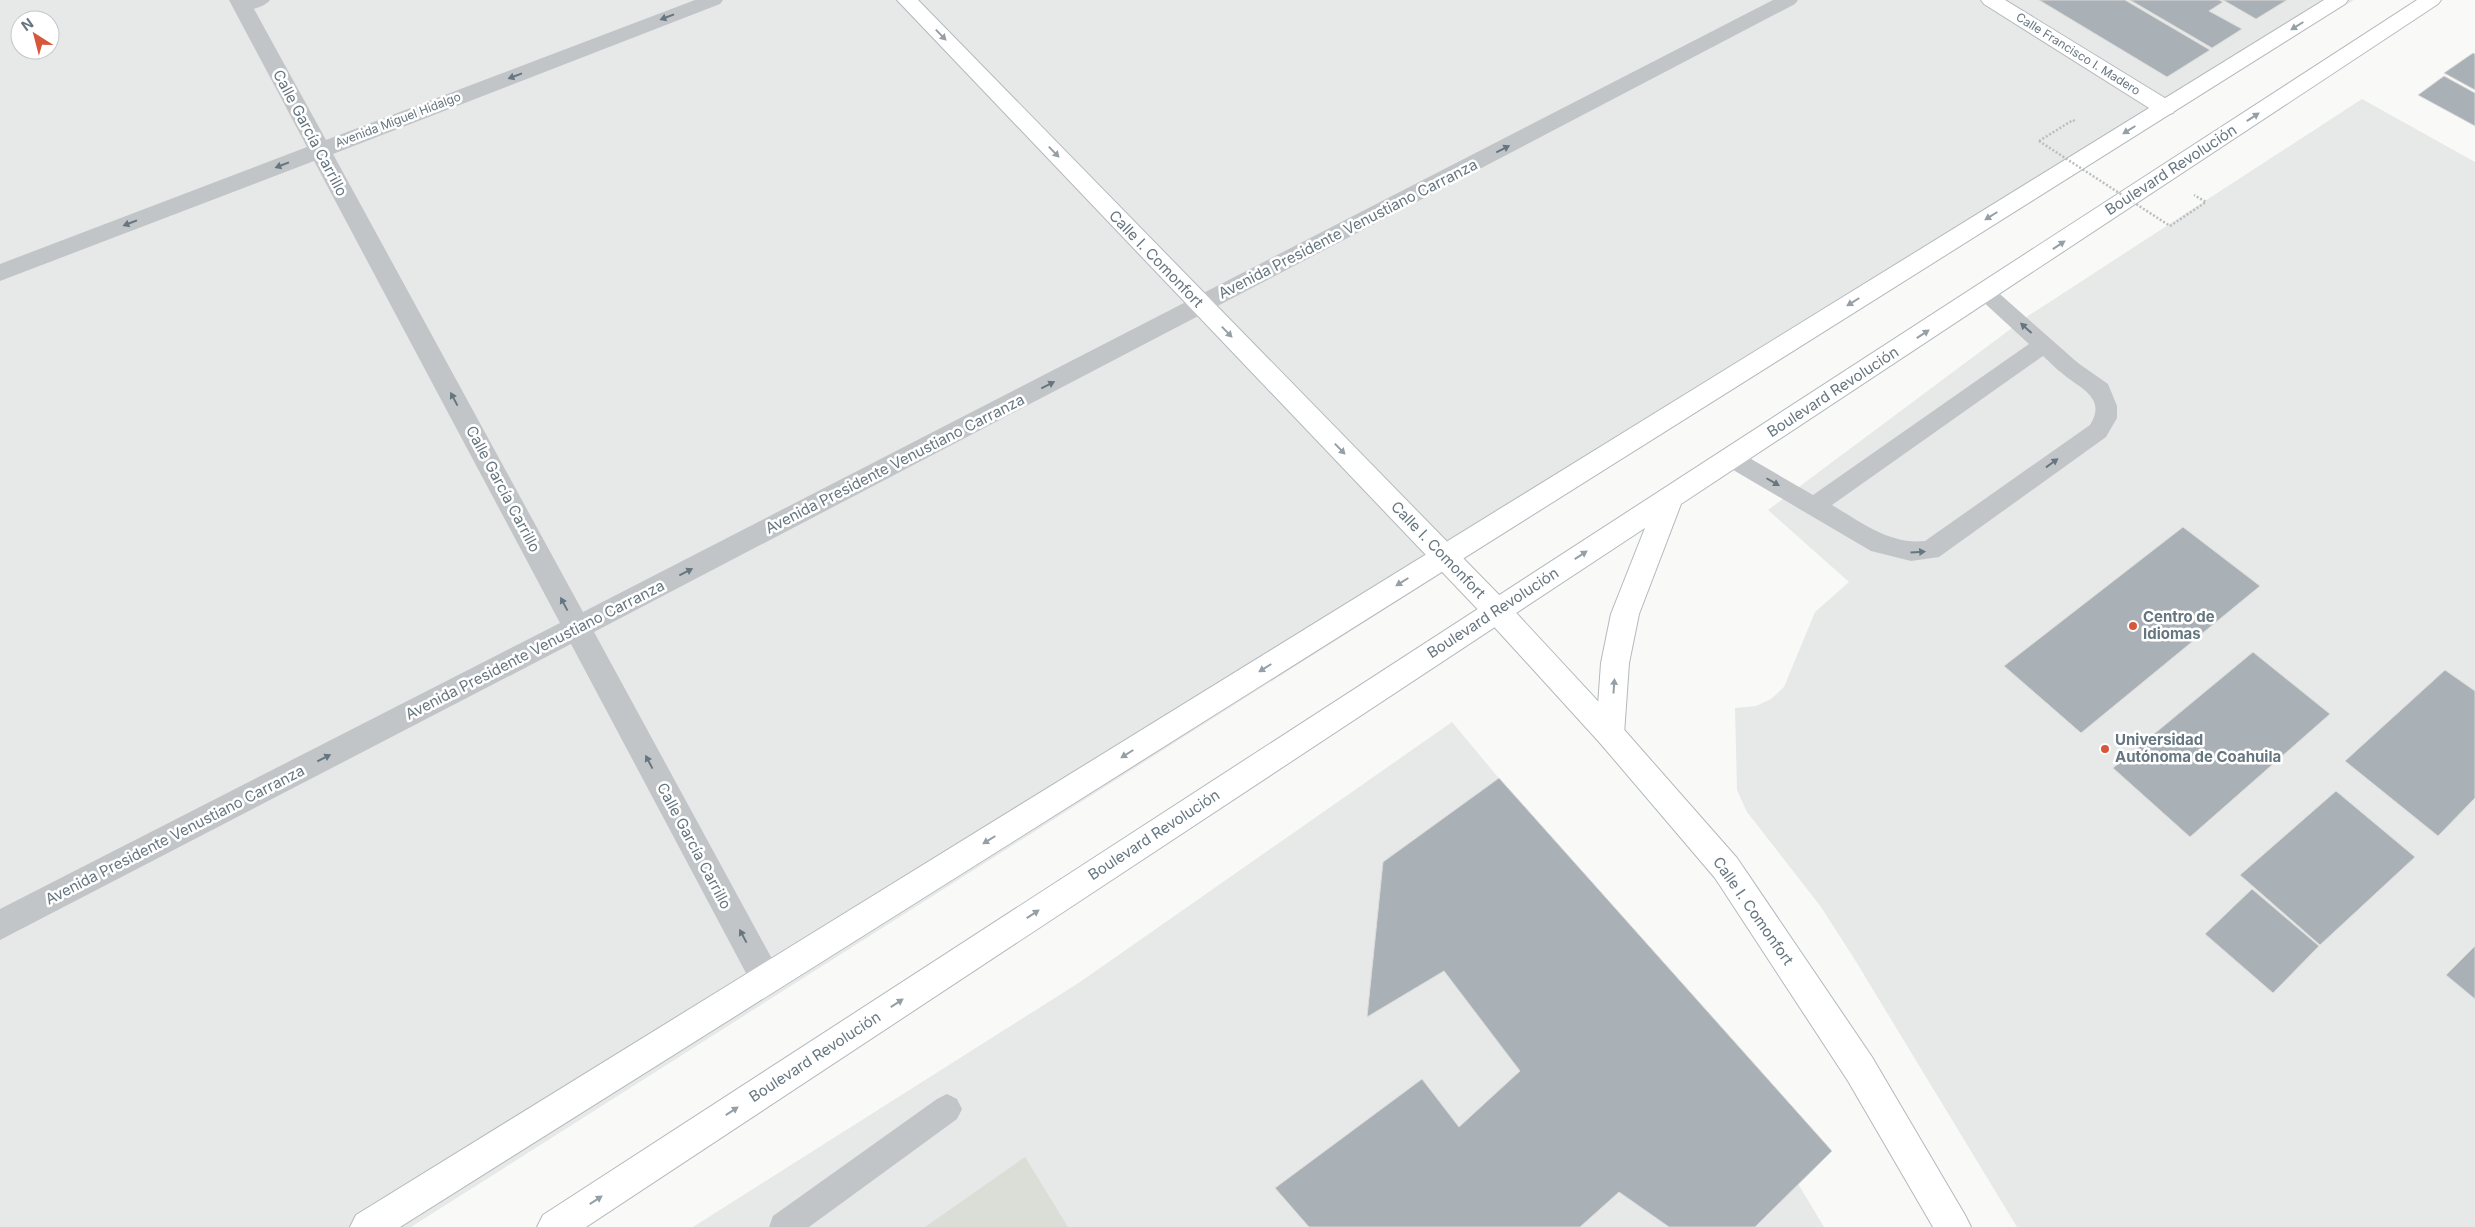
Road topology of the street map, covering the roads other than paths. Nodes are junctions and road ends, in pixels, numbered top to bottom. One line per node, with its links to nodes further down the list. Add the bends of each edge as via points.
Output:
1 (713, 0): 9 (street, Avenida Miguel Hidalgo, one-way to 9)
2 (907, 0): 12 (main road, Calle I. Comonfort, one-way to 12)
3 (1788, 0): 12 (street, Avenida Presidente Venustiano Carranza, one-way to 3)
4 (1991, 0): 8 (main road, Calle Francisco I. Madero)
5 (2338, 0): 8 (main road, one-way to 8)
6 (2431, 0): 11 (main road, Boulevard Revolución, one-way to 6)
7 (247, 2): 9 (street, Calle García Carrillo)
8 (2165, 108): 17 (main road, one-way to 17)
9 (320, 150): 10 (street, Avenida Miguel Hidalgo, one-way to 10); 19 (street, Calle García Carrillo, one-way to 9)
10 (0, 273)
11 (1986, 293): 13 (lane, one-way to 11); 14 (main road, Boulevard Revolución, one-way to 11)
12 (1201, 305): 17 (main road, Calle I. Comonfort, one-way to 17); 19 (street, Avenida Presidente Venustiano Carranza, one-way to 12)
13 (2044, 345): 16 (lane); 16 (lane, one-way to 13, via 1879,544 1900,552 1931,550 2098,431 2106,418 2106,406 2100,390)
14 (1731, 458): 15 (main road, Boulevard Revolución); 16 (lane, one-way to 16)
15 (1670, 498): 18 (main road, Boulevard Revolución, one-way to 15); 20 (main road, one-way to 15, via 1615,663 1625,614)
16 (1814, 506)
17 (1444, 557): 18 (main road, Calle I. Comonfort); 22 (main road, one-way to 22)
18 (1497, 611): 20 (main road, Calle I. Comonfort); 25 (main road, Boulevard Revolución, one-way to 18)
19 (577, 628): 21 (street, Avenida Presidente Venustiano Carranza, one-way to 19); 22 (street, Calle García Carrillo, one-way to 19)
20 (1610, 734): 27 (main road, Calle I. Comonfort, via 1726,868 1860,1069)
21 (0, 925)
22 (766, 979): 24 (main road)
23 (947, 1109): 26 (lane)
24 (368, 1227)
25 (555, 1227)
26 (784, 1227)
27 (1953, 1227)

